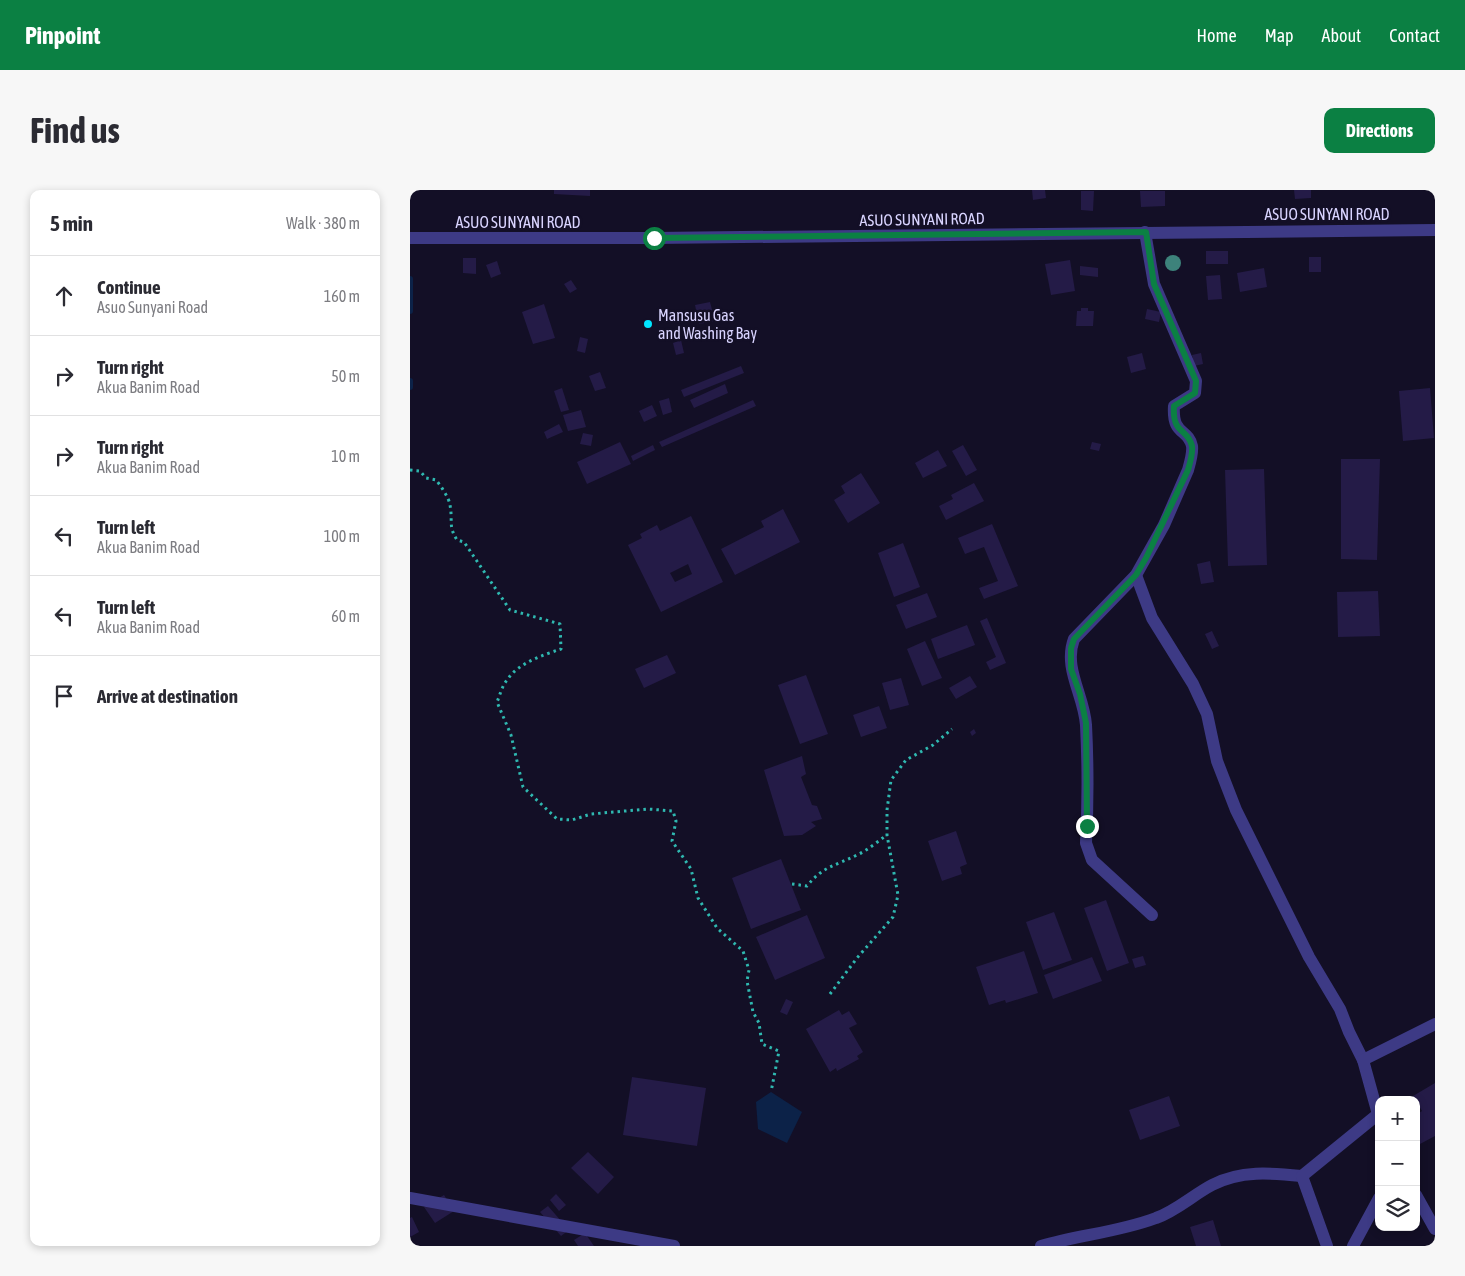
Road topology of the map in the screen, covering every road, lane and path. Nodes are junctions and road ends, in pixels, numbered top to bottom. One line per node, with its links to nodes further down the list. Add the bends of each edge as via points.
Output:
1 (1435, 230): 2 (street, ASUO SUNYANI ROAD)
2 (1146, 232): 3 (street, ASUO SUNYANI ROAD); 5 (street, via 1154,284 1196,381 1196,388 1190,397 1174,406 1176,427 1192,446 1188,470 1164,525)
3 (410, 238)
4 (410, 470): 13 (path, via 420,471 426,478 436,480 450,503 450,529 457,540 464,542 510,610 560,624 561,649 517,670 507,680 497,702 511,735 523,787 557,818 572,820 591,814 648,809 673,811 676,821 672,841 691,868 698,898 717,928 743,951 762,1044 779,1052)
5 (1136, 575): 9 (street, via 1074,639 1071,669 1086,723 1086,843 1092,860); 12 (street, via 1152,618 1193,684 1207,714 1217,761 1236,810)
6 (952, 729): 7 (path, via 933,745 906,760 891,780)
7 (887, 835): 8 (path, via 858,855 818,873 807,886); 10 (path, via 898,895 893,917)
8 (792, 884)
9 (1152, 915)
10 (830, 994)
11 (1435, 1024): 12 (street)
12 (1364, 1060): 14 (street)
13 (771, 1092)
14 (1375, 1104)
15 (1375, 1118): 16 (street)
16 (1302, 1176): 22 (street, via 1245,1174 1214,1184 1158,1218); 23 (street)
17 (410, 1198): 21 (street)
18 (1420, 1202): 20 (street)
19 (1375, 1205): 24 (street)
20 (1435, 1229)
21 (674, 1246)
22 (1041, 1246)
23 (1327, 1246)
24 (1353, 1246)

